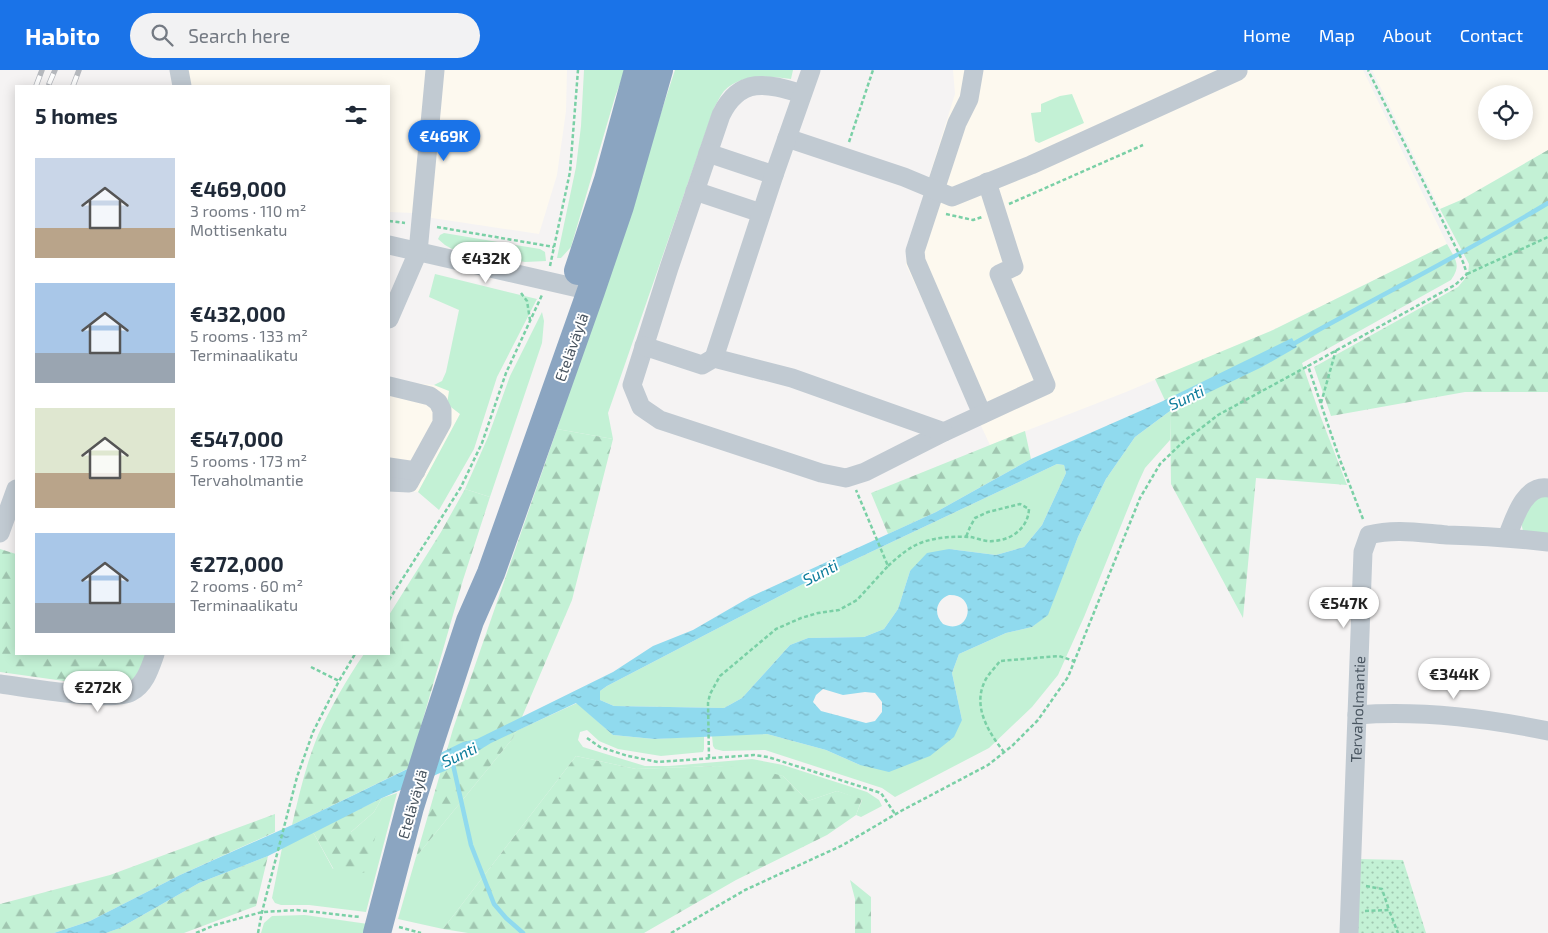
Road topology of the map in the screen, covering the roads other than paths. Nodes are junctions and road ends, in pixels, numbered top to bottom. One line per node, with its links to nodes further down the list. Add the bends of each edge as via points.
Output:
1 (180, 70): 8 (street)
2 (435, 70): 18 (street)
3 (638, 70): 19 (highway, Eteläväylä, via 613,163)
4 (659, 70): 19 (highway, Eteläväylä, via 628,179)
5 (811, 70): 9 (street)
6 (974, 70): 15 (street, via 969,99 957,123)
7 (1237, 70): 13 (street)
8 (182, 85)
9 (802, 94): 10 (street); 11 (street, via 764,84 739,92 728,101)
10 (787, 138): 12 (street); 15 (street, via 904,177)
11 (708, 153): 12 (street); 14 (street)
12 (774, 175): 16 (street)
13 (987, 182): 15 (street, via 952,197); 24 (street, via 1014,267 999,274 1046,385)
14 (695, 191): 16 (street); 21 (street)
15 (935, 191): 24 (street, via 915,251 916,261)
16 (762, 213): 22 (street)
17 (390, 245): 18 (street)
18 (418, 252): 19 (street); 20 (street)
19 (570, 286): 38 (highway, Eteläväylä, via 496,513 479,570 470,621 410,807)
20 (390, 317)
21 (644, 346): 22 (street, via 702,365); 25 (street, via 632,385 641,407 660,420 820,473 846,478 858,475)
22 (714, 358): 25 (street, via 792,378)
23 (390, 386): 27 (street, via 430,396 442,410 442,423)
24 (982, 414): 25 (street)
25 (944, 432)
26 (390, 467): 27 (street)
27 (416, 470): 28 (street, via 409,483)
28 (390, 482)
29 (1548, 488): 32 (street, via 1532,492 1523,502)
30 (15, 492): 31 (street)
31 (0, 534)
32 (1507, 537): 33 (street); 36 (street, Tervaholmantie, via 1393,531 1369,534 1363,552)
33 (1548, 542)
34 (155, 655): 35 (street, via 140,686 124,695 98,696)
35 (0, 684)
36 (1357, 715): 37 (street, via 1436,715); 39 (street, Tervaholmantie)
37 (1548, 731)
38 (379, 926)
39 (1349, 933)

